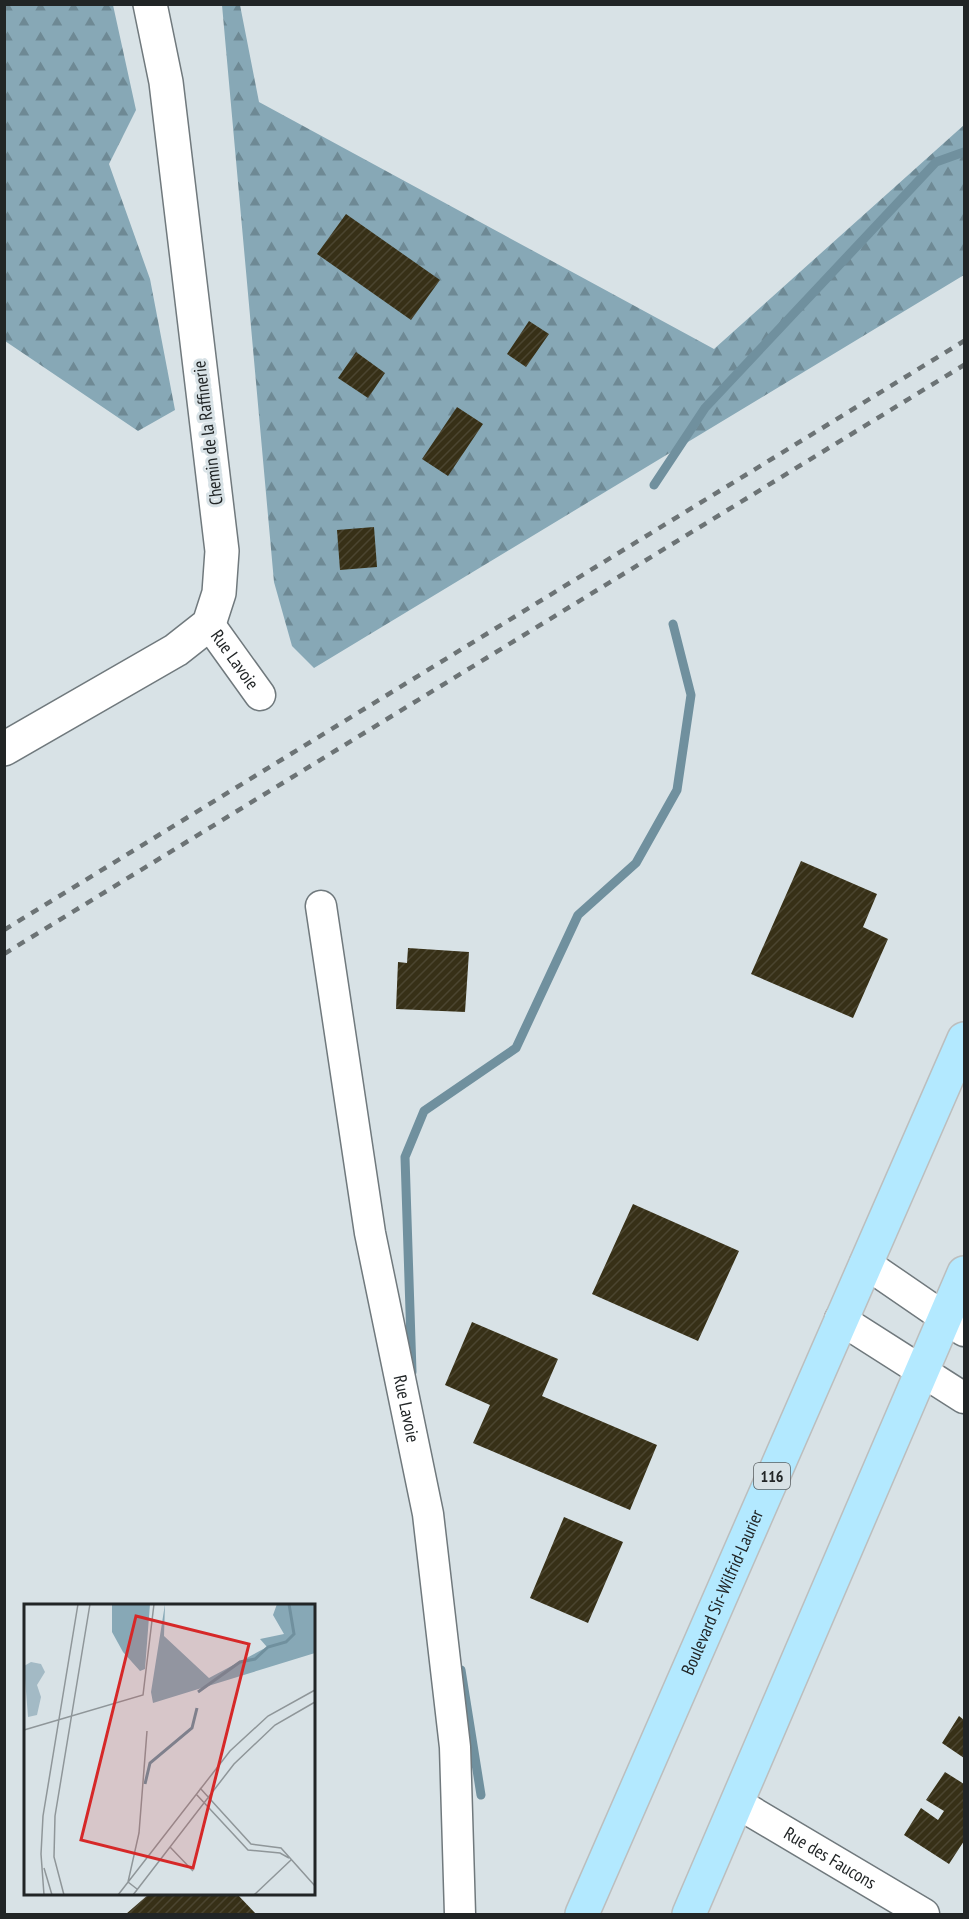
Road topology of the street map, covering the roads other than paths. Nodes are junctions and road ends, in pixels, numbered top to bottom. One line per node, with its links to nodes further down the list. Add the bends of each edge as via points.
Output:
1 (150, 4): 2 (street, Chemin de la Raffinerie, via 166,82 222,551 219,593)
2 (209, 624): 3 (street, Rue Lavoie); 4 (street, via 176,650)
3 (260, 695)
4 (4, 749)
5 (321, 906): 14 (street, Rue Lavoie, via 370,1233 428,1514 455,1747)
6 (964, 1039): 7 (main road, Boulevard Sir-Wilfrid-Laurier / 116)
7 (865, 1263): 9 (main road, Boulevard Sir-Wilfrid-Laurier / 116); 10 (street)
8 (964, 1273): 10 (main road)
9 (840, 1319): 11 (street); 15 (main road, Boulevard Sir-Wilfrid-Laurier / 116)
10 (955, 1325): 11 (main road)
11 (924, 1371): 12 (street); 13 (main road)
12 (964, 1398)
13 (737, 1803): 16 (main road); 17 (street, Rue des Faucons)
14 (460, 1914)
15 (582, 1914)
16 (689, 1914)
17 (924, 1914)

